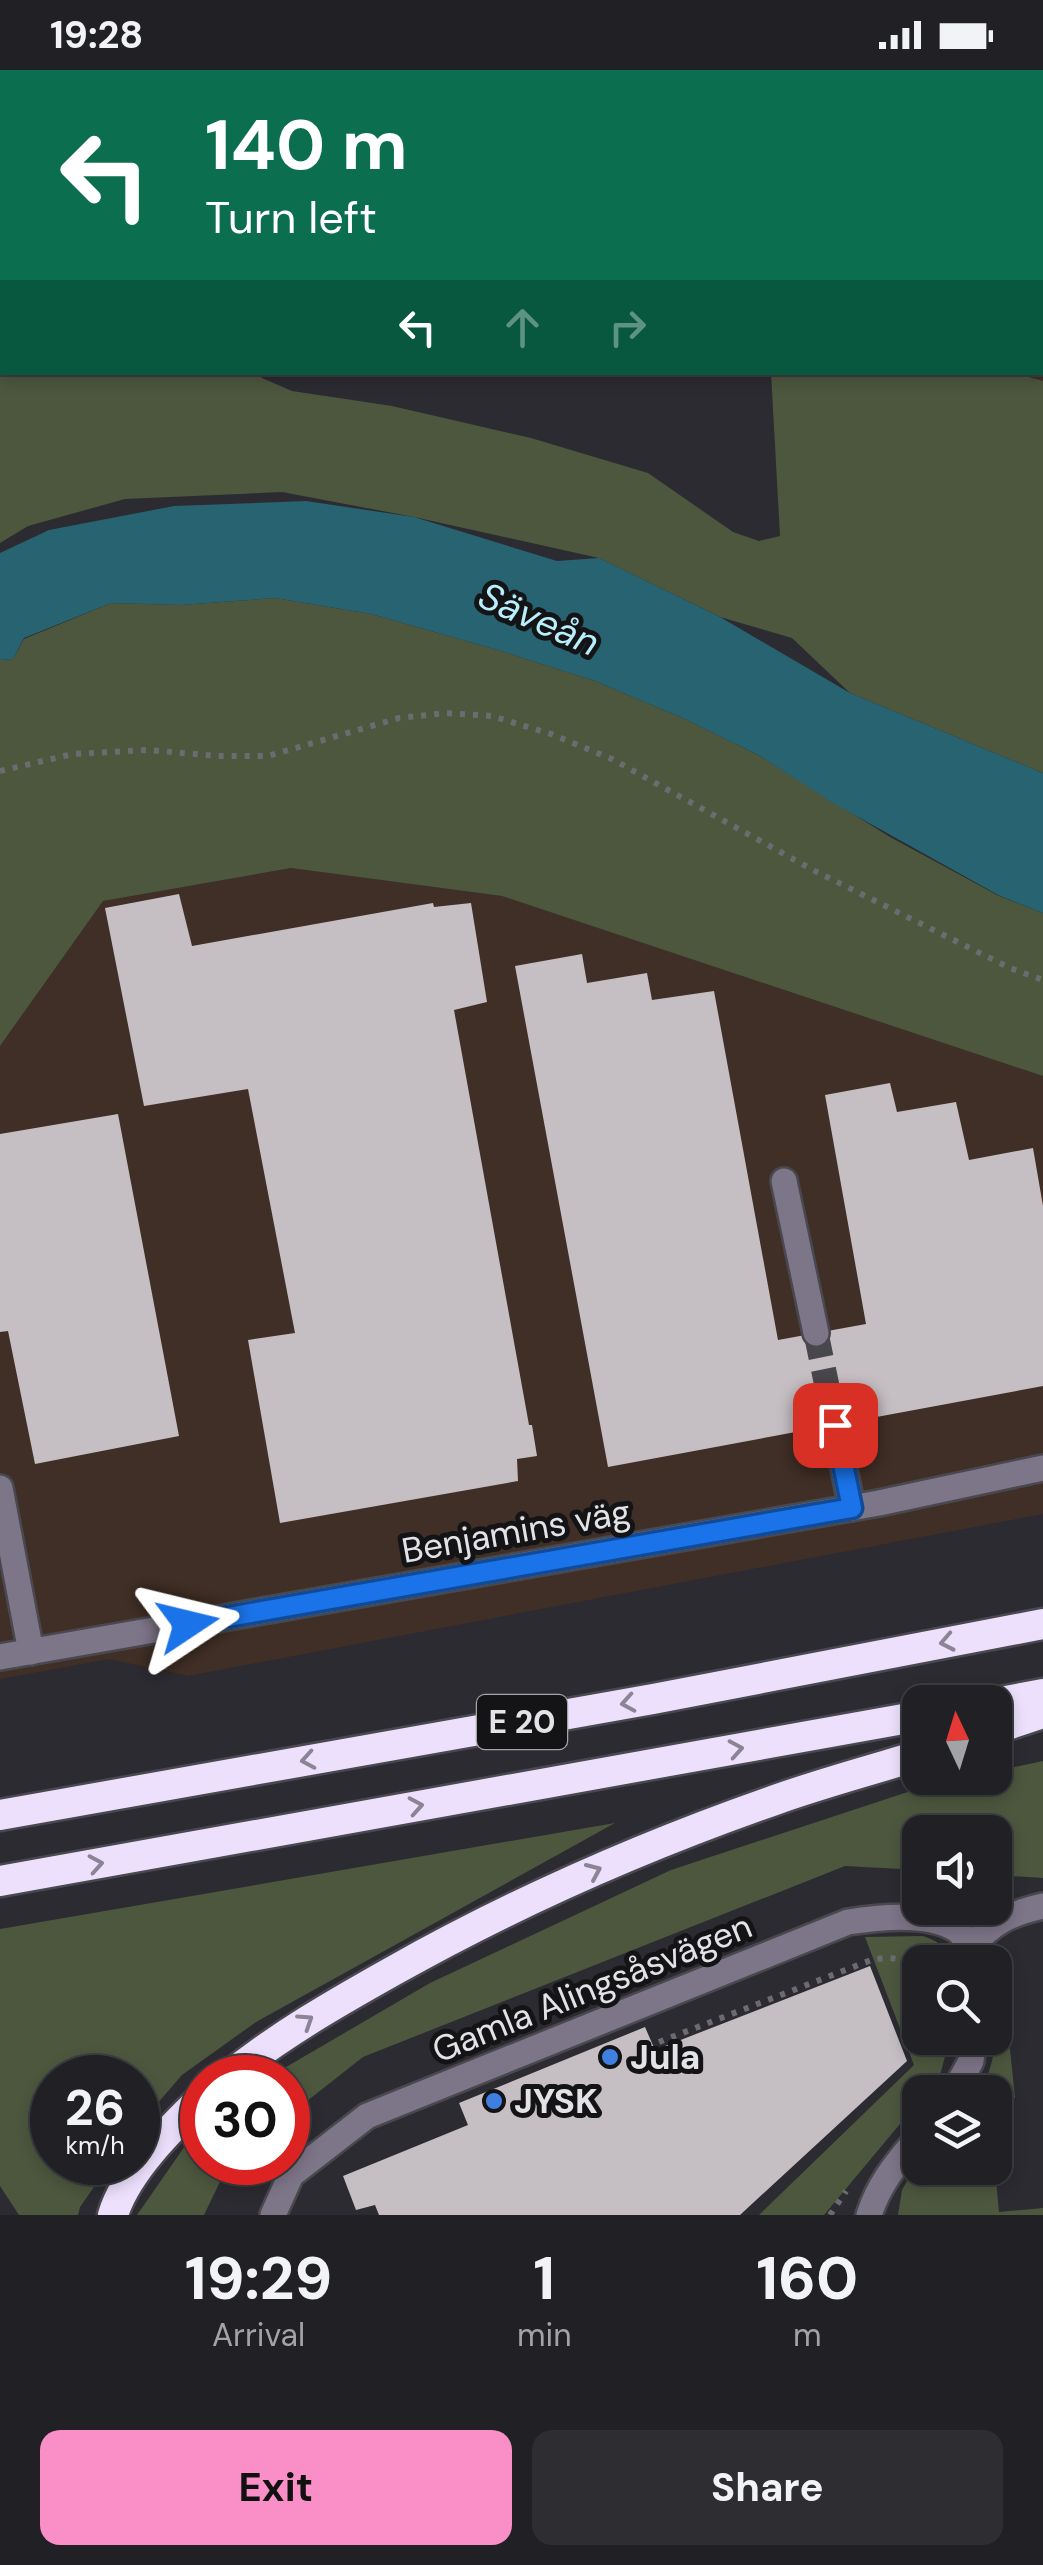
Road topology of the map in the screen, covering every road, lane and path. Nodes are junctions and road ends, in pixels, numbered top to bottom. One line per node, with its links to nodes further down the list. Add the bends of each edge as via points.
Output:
1 (0, 771): 2 (path, via 73,754 268,756 400,718 492,716 612,759 814,870)
2 (1043, 980)
3 (784, 1181): 4 (street)
4 (816, 1333)
5 (835, 1425): 8 (street)
6 (1043, 1468): 8 (street, Benjamins väg)
7 (0, 1488): 10 (street)
8 (852, 1508): 10 (street, Benjamins väg)
9 (1043, 1624): 18 (highway, E 20, one-way to 18)
10 (31, 1652): 11 (street, Benjamins väg)
11 (0, 1657)
12 (1043, 1694): 13 (highway)
13 (1012, 1700)
14 (1043, 1712): 16 (highway)
15 (902, 1719): 19 (highway, E 20, one-way to 15)
16 (1012, 1723)
17 (902, 1761): 25 (highway, one-way to 17, via 469,1928 775,1800)
18 (0, 1815)
19 (0, 1881)
20 (1043, 1906): 22 (street, via 996,1923)
21 (967, 1945): 29 (street, Gamla Alingsåsvägen, via 960,1931 942,1923 877,1917 848,1922 367,2116 292,2175)
22 (977, 1945)
23 (902, 1960): 24 (path, via 874,1959)
24 (659, 2042)
25 (255, 2055)
26 (180, 2121): 28 (highway, via 152,2150)
27 (902, 2157): 30 (street, via 876,2192)
28 (113, 2215)
29 (272, 2215)
30 (869, 2215)

